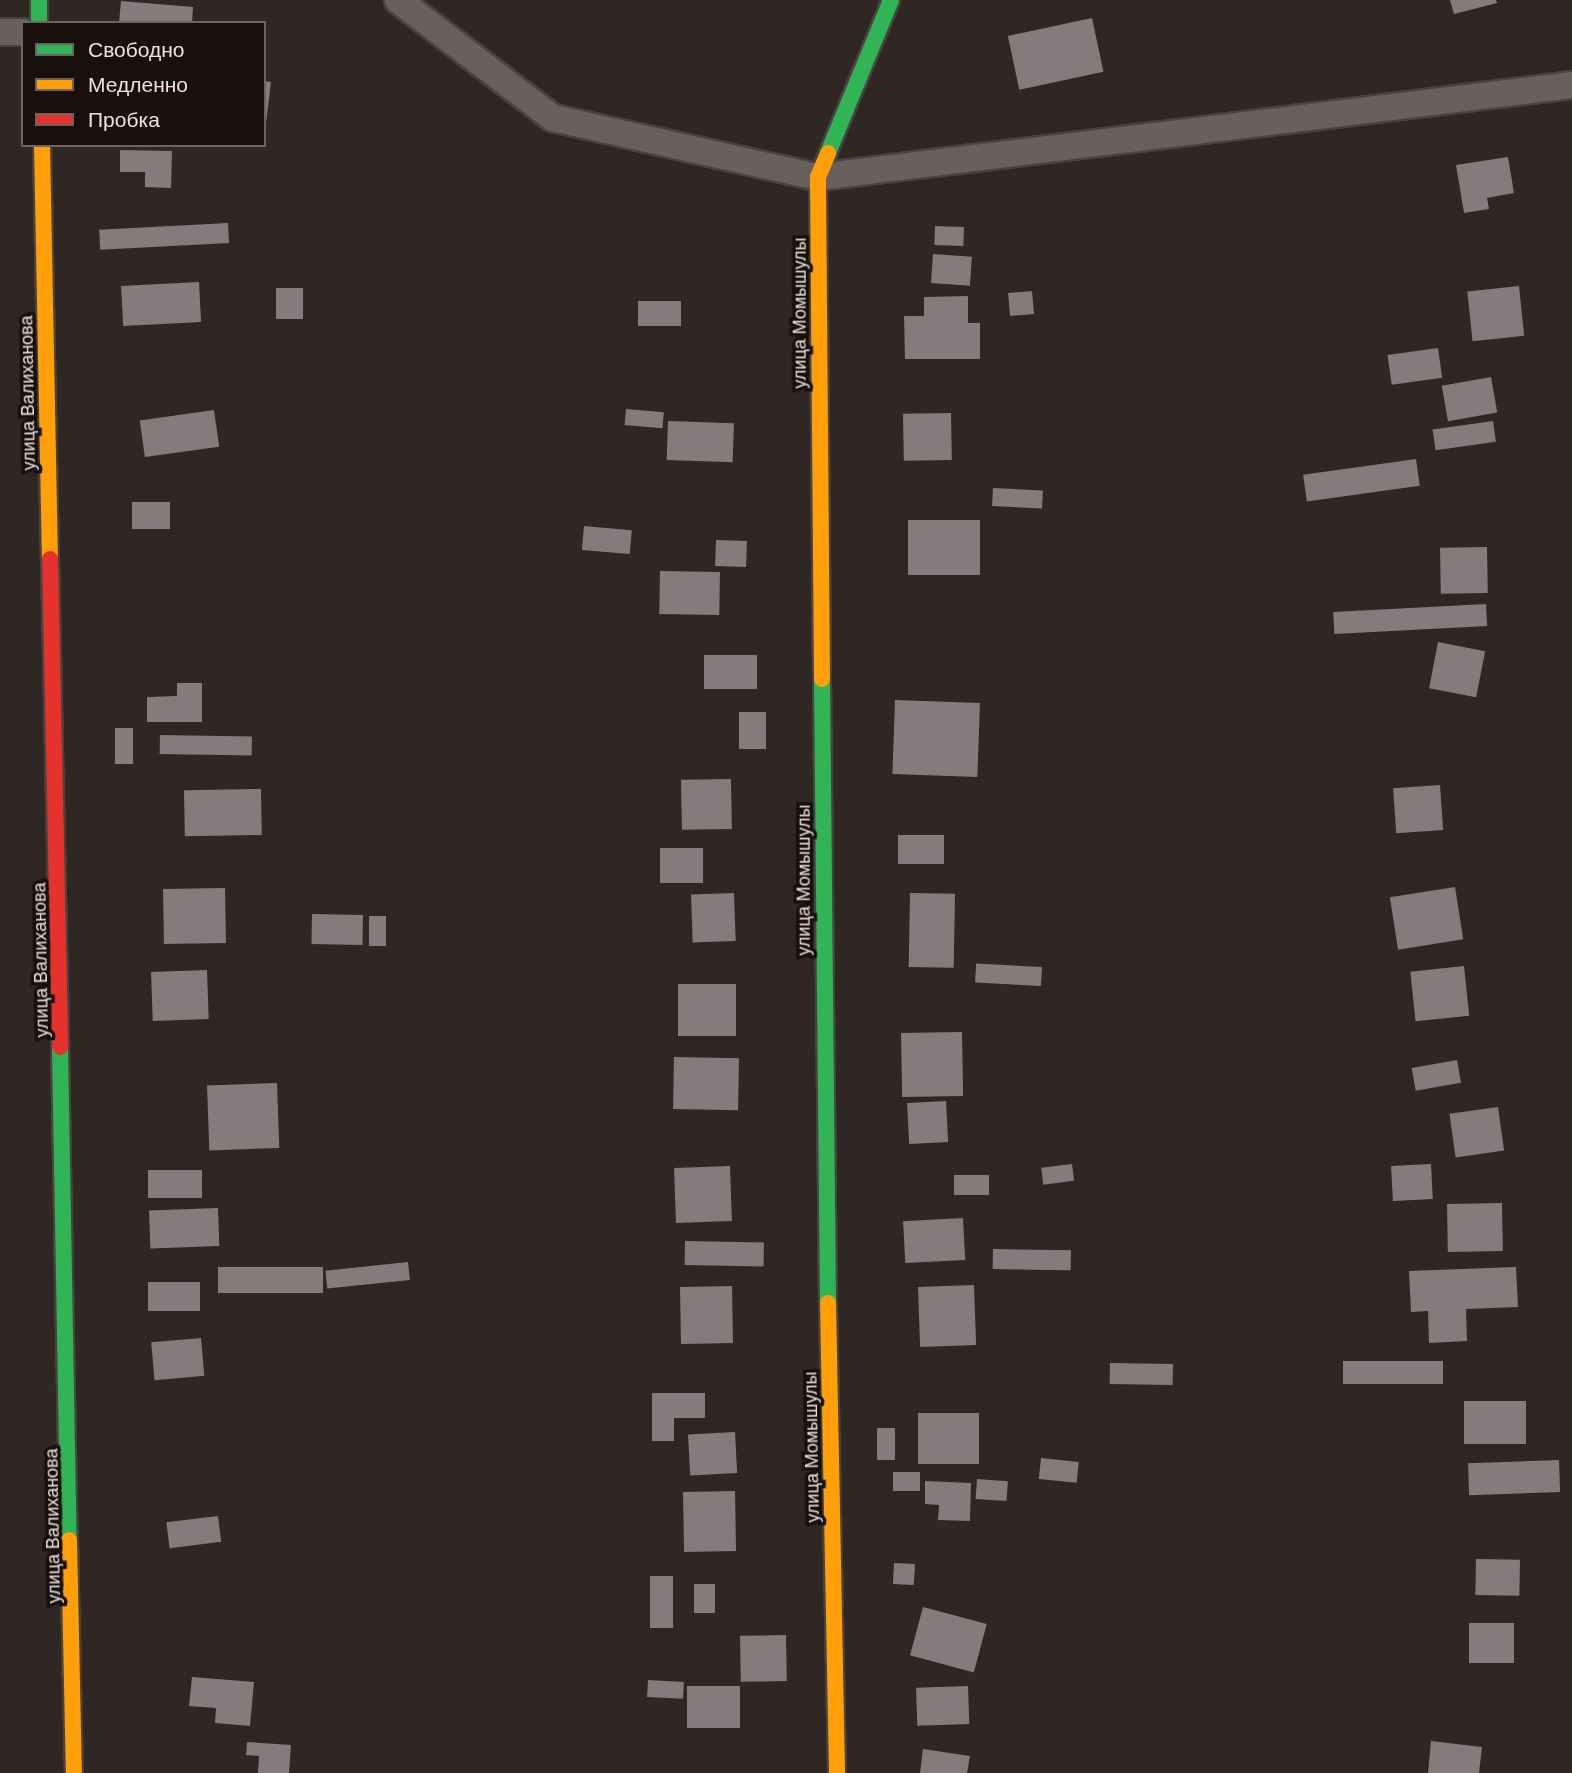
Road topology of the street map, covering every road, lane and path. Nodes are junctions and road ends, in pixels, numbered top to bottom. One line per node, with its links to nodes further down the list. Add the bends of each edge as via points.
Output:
1 (39, 0): 4 (street)
2 (398, 0): 9 (street, via 553,118)
3 (891, 0): 9 (street, улица Момышулы)
4 (39, 21)
5 (0, 32): 6 (street)
6 (21, 33)
7 (1572, 85): 9 (street)
8 (42, 147): 10 (street, улица Валиханова)
9 (818, 177): 11 (street, улица Момышулы, via 826,1198)
10 (74, 1773)
11 (838, 1773)

